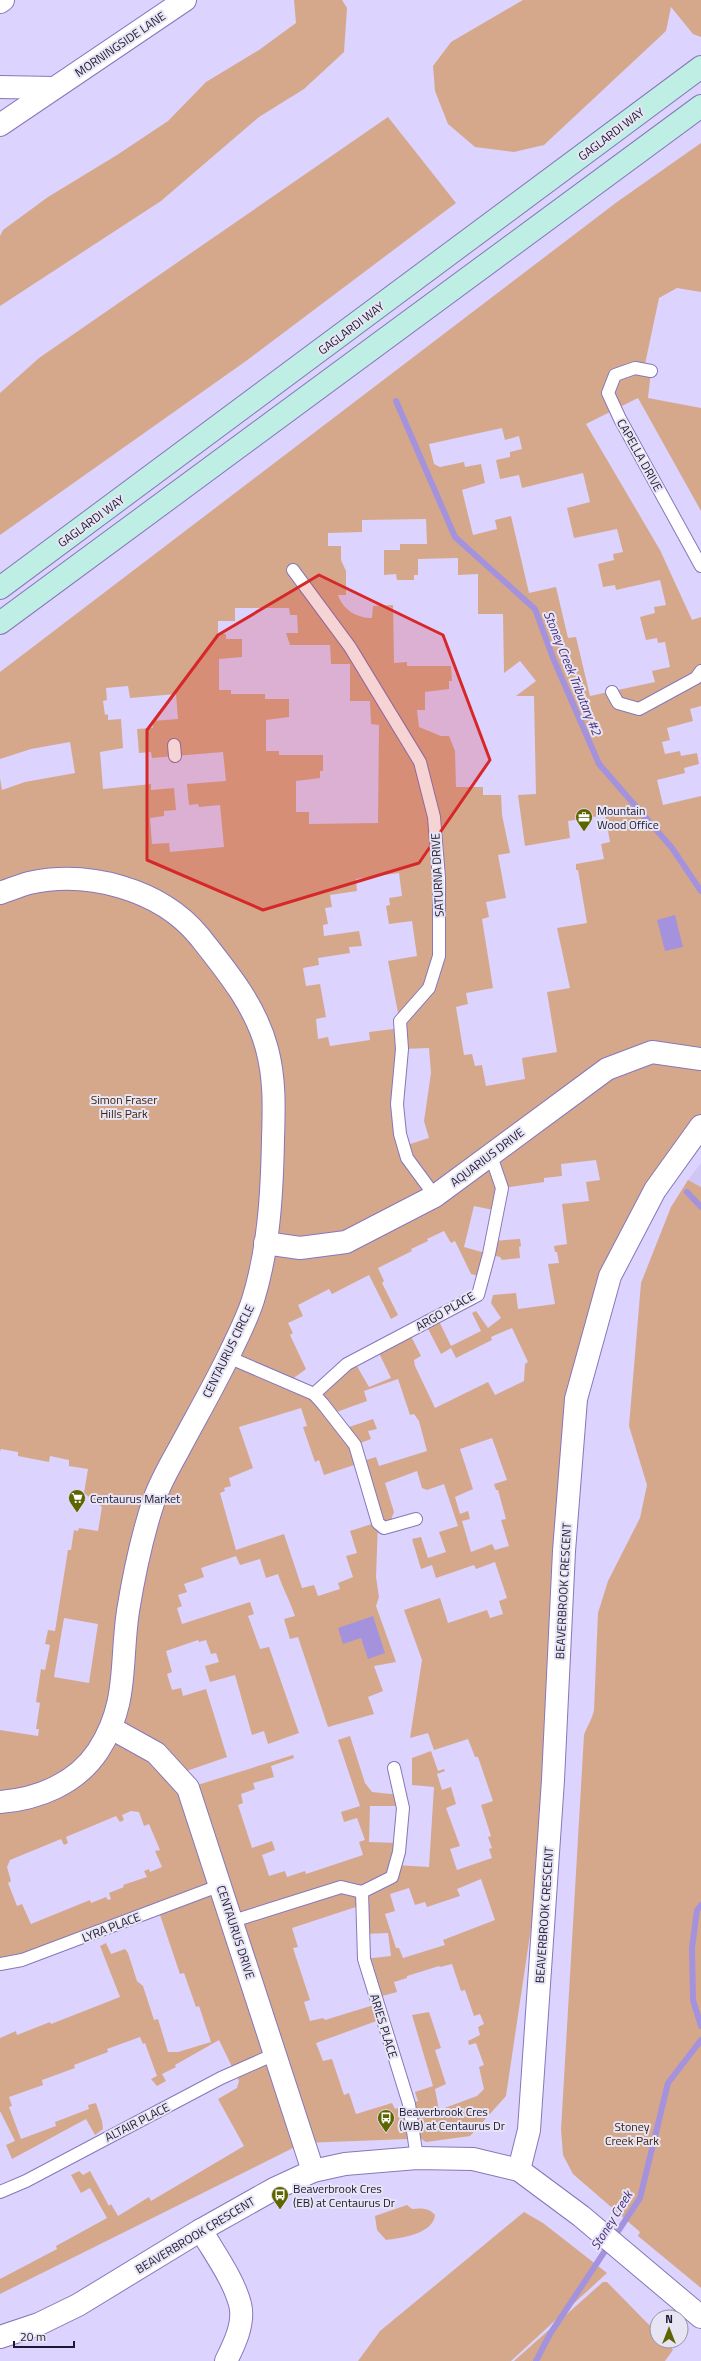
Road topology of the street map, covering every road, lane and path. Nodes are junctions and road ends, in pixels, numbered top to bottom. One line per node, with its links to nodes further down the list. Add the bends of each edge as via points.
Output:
1 (3, 0): 3 (street)
2 (185, 0): 6 (street, MORNINGSIDE LANE)
3 (0, 2)
4 (701, 67): 12 (main road, GAGLARDI WAY)
5 (0, 87): 6 (street)
6 (54, 88): 8 (street, MORNINGSIDE LANE)
7 (701, 106): 13 (main road)
8 (0, 125)
9 (651, 371): 10 (lane, CAPELLA DRIVE, via 635,368 615,375 608,393)
10 (701, 566)
11 (293, 570): 20 (lane, SATURNA DRIVE, via 350,647 420,762 434,816 439,878 439,956 429,988 400,1021 402,1049 397,1104 400,1134 407,1158)
12 (0, 588)
13 (0, 623)
14 (701, 671): 15 (lane, via 696,678 639,709 618,703)
15 (612, 692)
16 (0, 893): 21 (street, CENTAURUS CIRCLE, via 30,883 73,880 111,884 151,897 190,926 228,973 251,1010 267,1047 275,1090 272,1186)
17 (701, 1059): 19 (street, AQUARIUS DRIVE, via 652,1052 608,1069)
18 (701, 1126): 34 (street, BEAVERBROOK CRESCENT, via 655,1190 610,1276 576,1399 564,1551 553,1780 529,2130)
19 (490, 1153): 20 (street, AQUARIUS DRIVE); 23 (lane, ARGO PLACE, via 502,1188 478,1294 347,1364)
20 (435, 1196): 21 (street, AQUARIUS DRIVE, via 346,1242 300,1248)
21 (265, 1244): 22 (street, CENTAURUS CIRCLE, via 252,1301)
22 (228, 1357): 23 (lane); 25 (street, CENTAURUS CIRCLE, via 155,1497 139,1552 128,1615 120,1700)
23 (314, 1394): 24 (lane, via 355,1445 378,1523 384,1528)
24 (416, 1519)
25 (111, 1728): 27 (street, CENTAURUS CIRCLE, via 96,1754 69,1780 38,1796); 28 (street, CENTAURUS DRIVE, via 156,1753 188,1788)
26 (394, 1768): 29 (lane, via 403,1808 399,1852 392,1877)
27 (0, 1802)
28 (221, 1885): 30 (street, CENTAURUS DRIVE); 31 (lane, LYRA PLACE, via 22,1960)
29 (362, 1892): 30 (lane, via 341,1887); 33 (lane, ARIES PLACE, via 364,1960 409,2104)
30 (233, 1921): 32 (street, CENTAURUS DRIVE)
31 (0, 1964)
32 (275, 2054): 35 (street, CENTAURUS DRIVE); 36 (lane, ALTAIR PLACE, via 221,2078 26,2181)
33 (417, 2158): 34 (street, BEAVERBROOK CRESCENT, via 473,2159); 35 (street, BEAVERBROOK CRESCENT, via 345,2164)
34 (519, 2170): 38 (street, via 581,2216)
35 (313, 2171): 37 (street, BEAVERBROOK CRESCENT, via 274,2189)
36 (0, 2192)
37 (201, 2230): 39 (street, BEAVERBROOK CRESCENT, via 78,2305 39,2324); 40 (street, via 226,2273 240,2305 239,2327)
38 (701, 2318)
39 (0, 2337)
40 (226, 2361)

